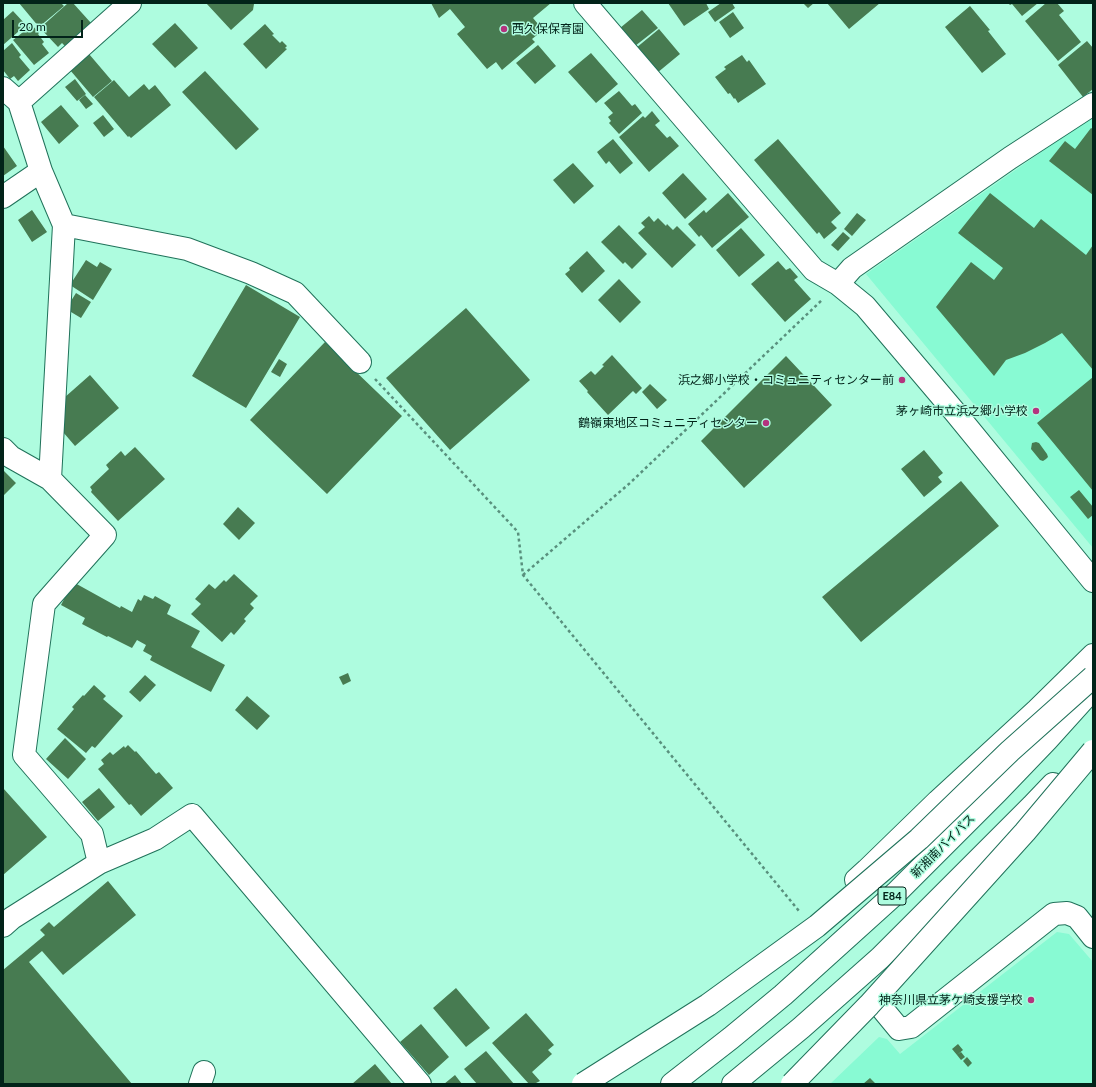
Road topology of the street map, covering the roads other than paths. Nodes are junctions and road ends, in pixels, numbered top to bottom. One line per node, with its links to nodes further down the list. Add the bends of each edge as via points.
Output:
1 (130, 3): 3 (main road)
2 (585, 3): 8 (main road, via 814,270)
3 (11, 95): 5 (main road)
4 (1093, 104): 8 (main road, via 1010,158 852,268)
5 (41, 171): 6 (main road); 7 (main road)
6 (3, 198)
7 (64, 226): 9 (main road, via 187,249 295,293); 11 (main road)
8 (838, 284): 12 (main road, via 865,306)
9 (360, 362)
10 (3, 449): 11 (main road, via 11,457)
11 (50, 479): 19 (main road, via 105,535 44,604 24,755 92,834)
12 (1093, 581)
13 (1093, 655): 25 (main road, via 867,870)
14 (1093, 676): 24 (main road, bridge, via 1010,751 919,839 817,926 708,1005)
15 (1093, 689): 26 (main road, 新湘南バイパス / E84, via 997,792 896,893 782,995)
16 (1093, 741): 27 (main road, via 880,958)
17 (1093, 751): 28 (main road, bridge, via 1025,832 869,1005)
18 (1093, 762): 22 (main road)
19 (99, 863): 20 (main road); 23 (main road, via 155,838 192,815)
20 (3, 926)
21 (1093, 937): 22 (main road, via 1077,917 1067,913 1054,914 911,1027 899,1029)
22 (880, 1006): 28 (main road)
23 (420, 1084)
24 (583, 1084)
25 (598, 1084)
26 (672, 1084)
27 (733, 1084)
28 (792, 1084)

